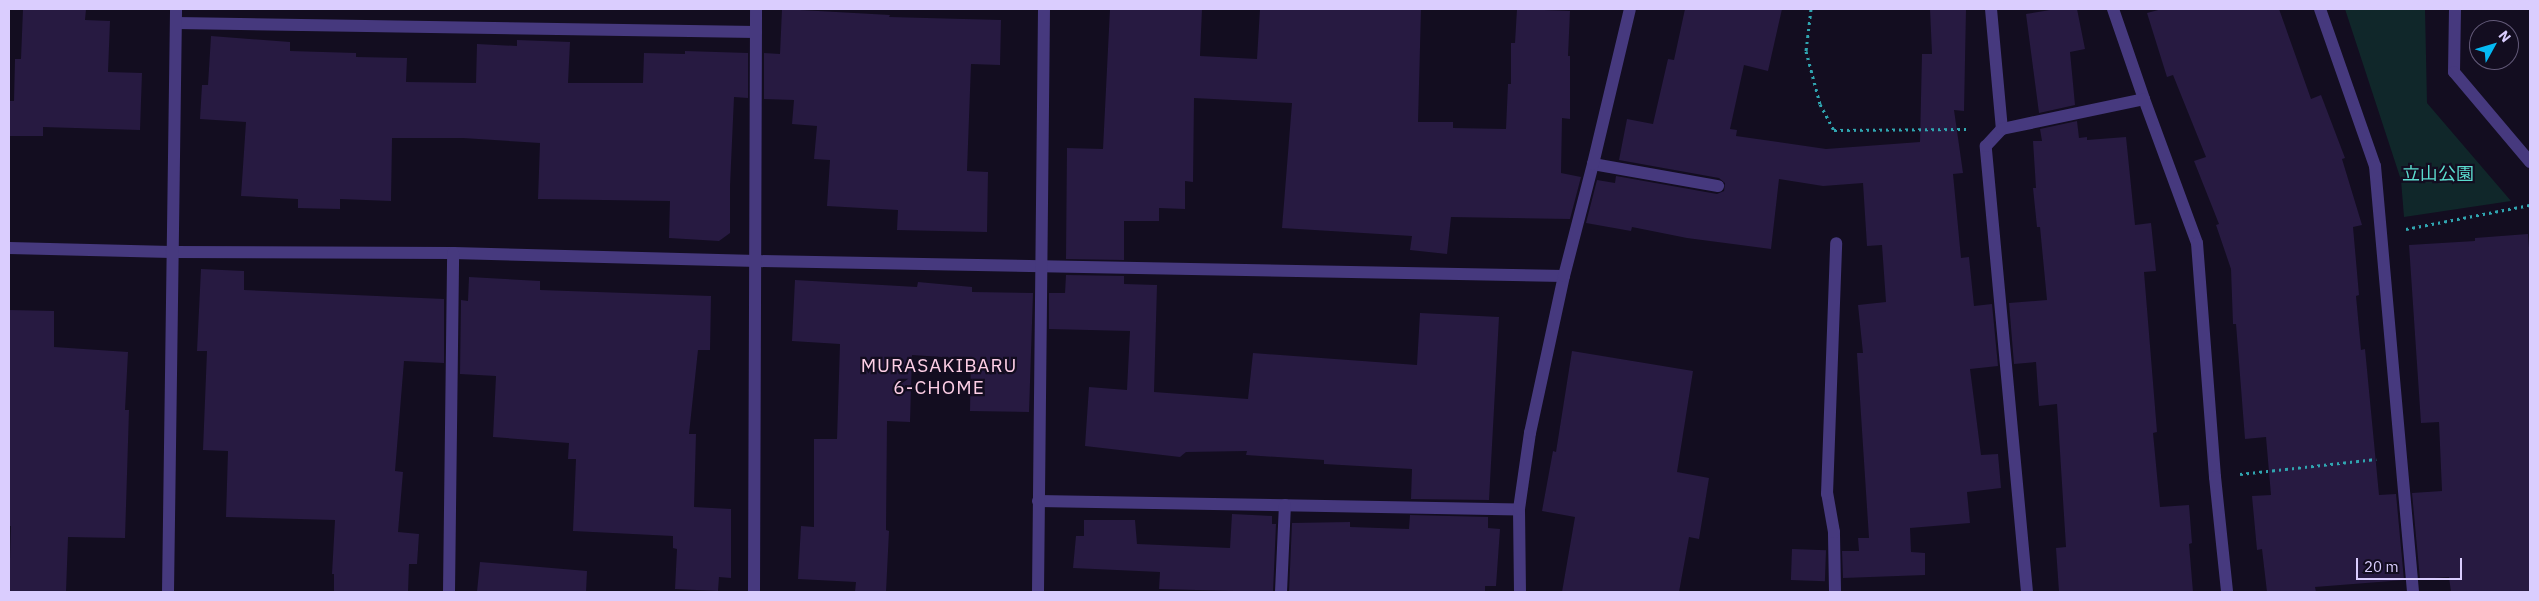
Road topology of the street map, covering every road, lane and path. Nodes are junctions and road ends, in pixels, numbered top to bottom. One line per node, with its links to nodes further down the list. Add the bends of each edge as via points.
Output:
1 (176, 9): 10 (street)
2 (756, 9): 11 (street)
3 (1044, 9): 24 (street)
4 (1630, 9): 15 (street)
5 (1811, 9): 13 (path, via 1806,51 1820,104 1834,130)
6 (1991, 9): 13 (street)
7 (2114, 9): 12 (street)
8 (2320, 9): 18 (street, via 2375,166)
9 (2455, 9): 14 (street, via 2454,72)
10 (176, 23): 11 (street); 21 (street)
11 (756, 32): 23 (street)
12 (2144, 99): 13 (street); 27 (street, via 2197,243)
13 (2002, 129): 38 (street, via 1986,146)
14 (2530, 162)
15 (1594, 164): 16 (street); 25 (street)
16 (1718, 186)
17 (2530, 205): 18 (path)
18 (2381, 234): 26 (street)
19 (1836, 243): 37 (street, via 1827,494 1834,532)
20 (9, 248): 21 (street)
21 (171, 252): 22 (street); 31 (street)
22 (453, 253): 23 (street); 32 (street)
23 (757, 261): 24 (street); 33 (street)
24 (1042, 266): 25 (street); 28 (street)
25 (1564, 276): 30 (street, via 1530,433)
26 (2402, 456): 27 (path); 40 (street)
27 (2215, 477): 39 (street)
28 (1038, 501): 29 (street); 34 (street)
29 (1286, 505): 30 (street); 35 (street)
30 (1519, 509): 36 (street)
31 (168, 592)
32 (449, 592)
33 (754, 592)
34 (1038, 592)
35 (1281, 592)
36 (1520, 592)
37 (1835, 592)
38 (2027, 592)
39 (2227, 592)
40 (2413, 592)

